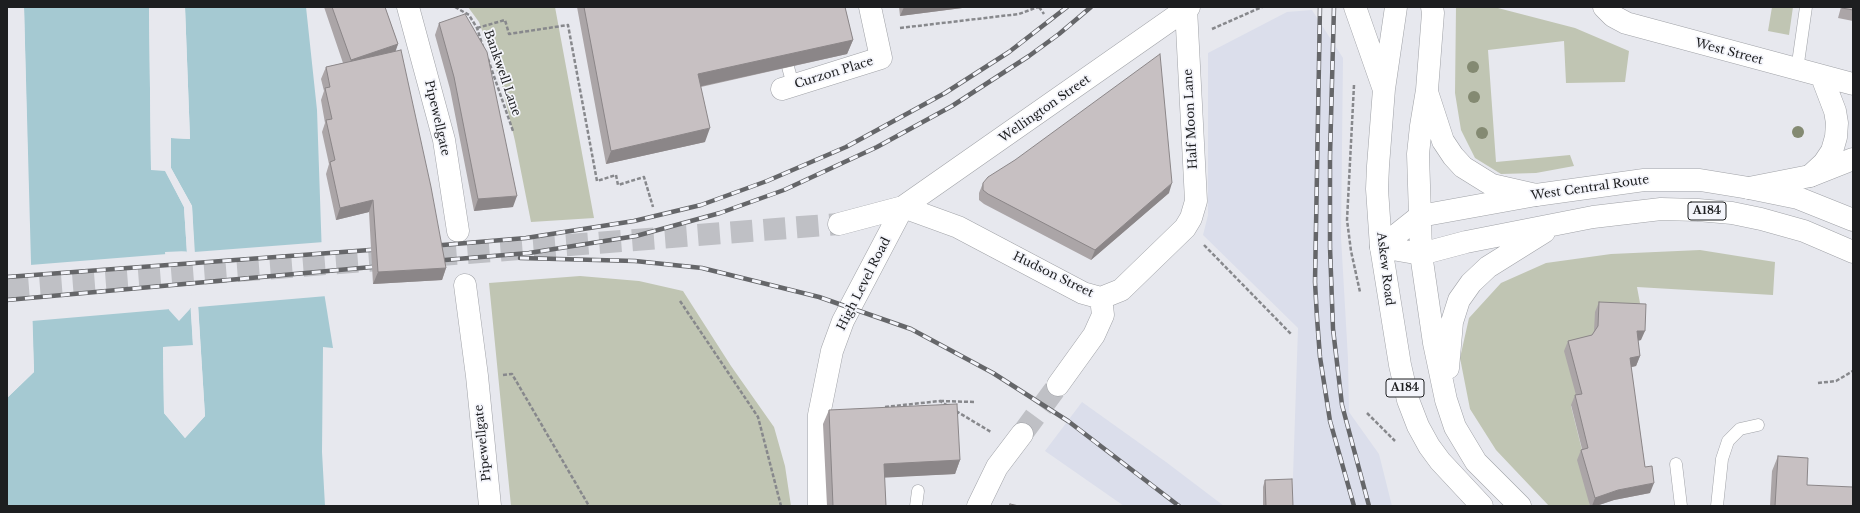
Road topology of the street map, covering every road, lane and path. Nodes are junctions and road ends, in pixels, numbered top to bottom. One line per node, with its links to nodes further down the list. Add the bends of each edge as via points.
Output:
1 (408, 7): 36 (main road, Pipewellgate, via 444,140)
2 (455, 7): 14 (path, via 469,15)
3 (870, 7): 20 (main road, Curzon Place, via 881,58)
4 (1038, 7): 12 (path); 13 (path, via 1019,14)
5 (1262, 7): 15 (path)
6 (1355, 7): 22 (main road)
7 (1396, 7): 22 (main road, Askew Road / A184)
8 (1432, 7): 23 (main road, A184)
9 (1806, 7): 18 (lane)
10 (1187, 8): 15 (main road, Half Moon Lane); 30 (main road, Wellington Street)
11 (1606, 10): 18 (main road, West Street, via 1626,23)
12 (1044, 14)
13 (919, 26)
14 (477, 28): 16 (path, Bankwell Lane); 29 (path, Bankwell Lane, via 505,20 509,34 568,25 597,181 616,175 618,185 644,177)
15 (1188, 40): 35 (main road, Half Moon Lane, via 1196,202)
16 (484, 50)
17 (487, 57): 24 (path, Bankwell Lane)
18 (1797, 70): 19 (main road, West Street)
19 (1822, 76): 21 (main road, West Street); 26 (main road, via 1835,111 1836,137 1832,152)
20 (788, 80)
21 (1853, 84)
22 (1384, 89): 37 (main road, Askew Road / A184, via 1377,189)
23 (1427, 90): 28 (main road, via 1443,141 1463,167 1492,185); 31 (main road, A184, via 1418,154)
24 (513, 131)
25 (1848, 166): 26 (main road)
26 (1810, 176): 27 (main road)
27 (1749, 188): 28 (main road, West Central Route / A184, via 1700,180 1644,180); 32 (main road, West Central Route / A184, via 1798,198)
28 (1536, 195): 31 (main road, West Central Route / A184)
29 (653, 207)
30 (903, 207): 33 (main road); 41 (main road, Hudson Street, via 958,227 1083,293); 59 (main road, High Level Road, via 843,321 832,351 819,415)
31 (1420, 216): 37 (main road, West Central Route / A184); 39 (main road, A184)
32 (1853, 220)
33 (839, 224)
34 (1555, 225): 38 (main road, A184, via 1593,217 1661,209 1732,213 1804,231); 39 (main road, A184, via 1466,242); 48 (main road, via 1488,267 1470,283 1459,300 1451,329)
35 (1185, 228): 41 (main road, Hudson Street, via 1120,290); 43 (path)
36 (458, 231)
37 (1381, 247): 39 (main road, A184); 62 (main road, Askew Road / A184, via 1400,365 1408,400 1418,426 1440,461)
38 (1853, 252)
39 (1421, 254): 48 (main road, A184, via 1434,343)
40 (465, 285): 45 (main road, Pipewellgate)
41 (1100, 298): 47 (main road, via 1103,315 1094,335)
42 (680, 301): 58 (path, via 758,417)
43 (1292, 335)
44 (1853, 371): 46 (path, via 1836,381)
45 (477, 376): 56 (main road, Pipewellgate); 57 (path, via 512,374)
46 (1818, 383)
47 (1058, 385)
48 (1446, 400): 63 (main road, A184, via 1455,427 1476,462)
49 (940, 401): 50 (path); 51 (path); 53 (path)
50 (975, 402)
51 (879, 408)
52 (1758, 425): 65 (lane, via 1740,429 1728,441 1722,459)
53 (1017, 440): 61 (main road, via 997,467)
54 (1676, 464): 64 (lane)
55 (918, 491): 60 (lane)
56 (490, 506)
57 (589, 506)
58 (781, 506)
59 (819, 506)
60 (916, 506)
61 (978, 506)
62 (1482, 506)
63 (1520, 506)
64 (1681, 506)
65 (1717, 506)

